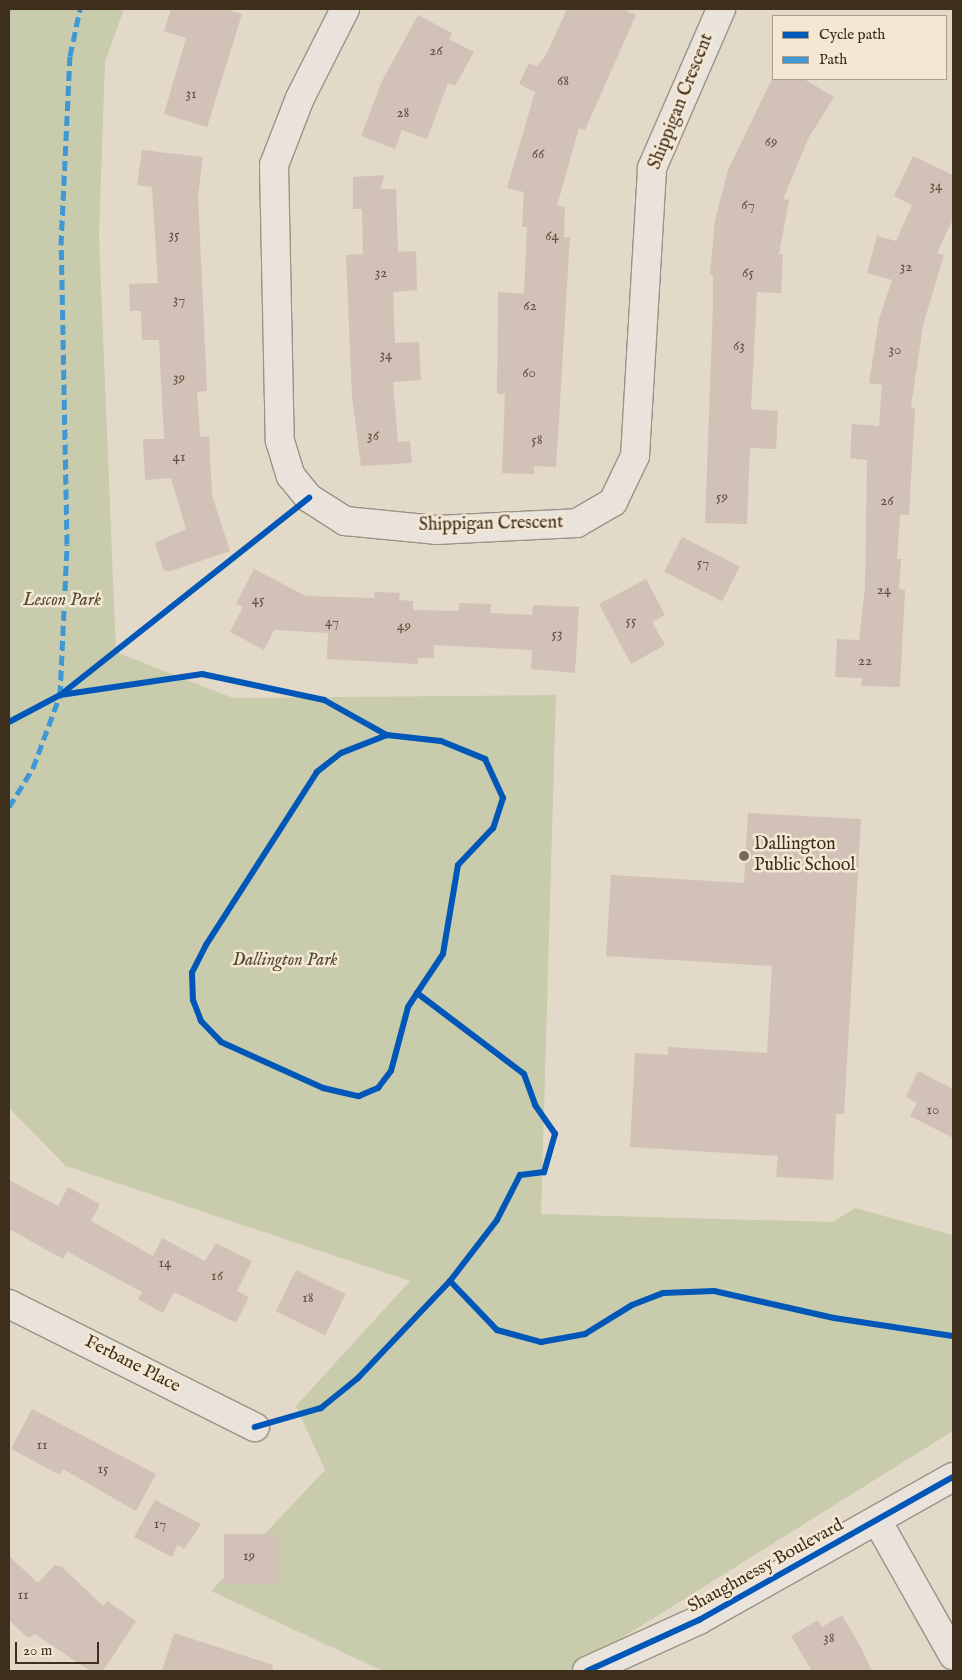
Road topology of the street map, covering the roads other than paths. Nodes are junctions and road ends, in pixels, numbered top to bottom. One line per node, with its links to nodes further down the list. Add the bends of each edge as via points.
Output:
1 (345, 9): 2 (street, Shippigan Crescent, via 300,98 274,165 280,441 291,476 309,498 345,521 436,530 577,523 614,502 635,456 652,168)
2 (721, 9)
3 (9, 1304): 4 (street, Ferbane Place)
4 (255, 1427)
5 (953, 1477): 6 (street, Shaughnessy Boulevard)
6 (878, 1522): 7 (street, Shaughnessy Boulevard); 8 (street)
7 (642, 1649): 9 (street, Shaughnessy Boulevard, via 602,1662); 10 (street, Shaughnessy Boulevard)
8 (953, 1655)
9 (587, 1671)
10 (627, 1671)

